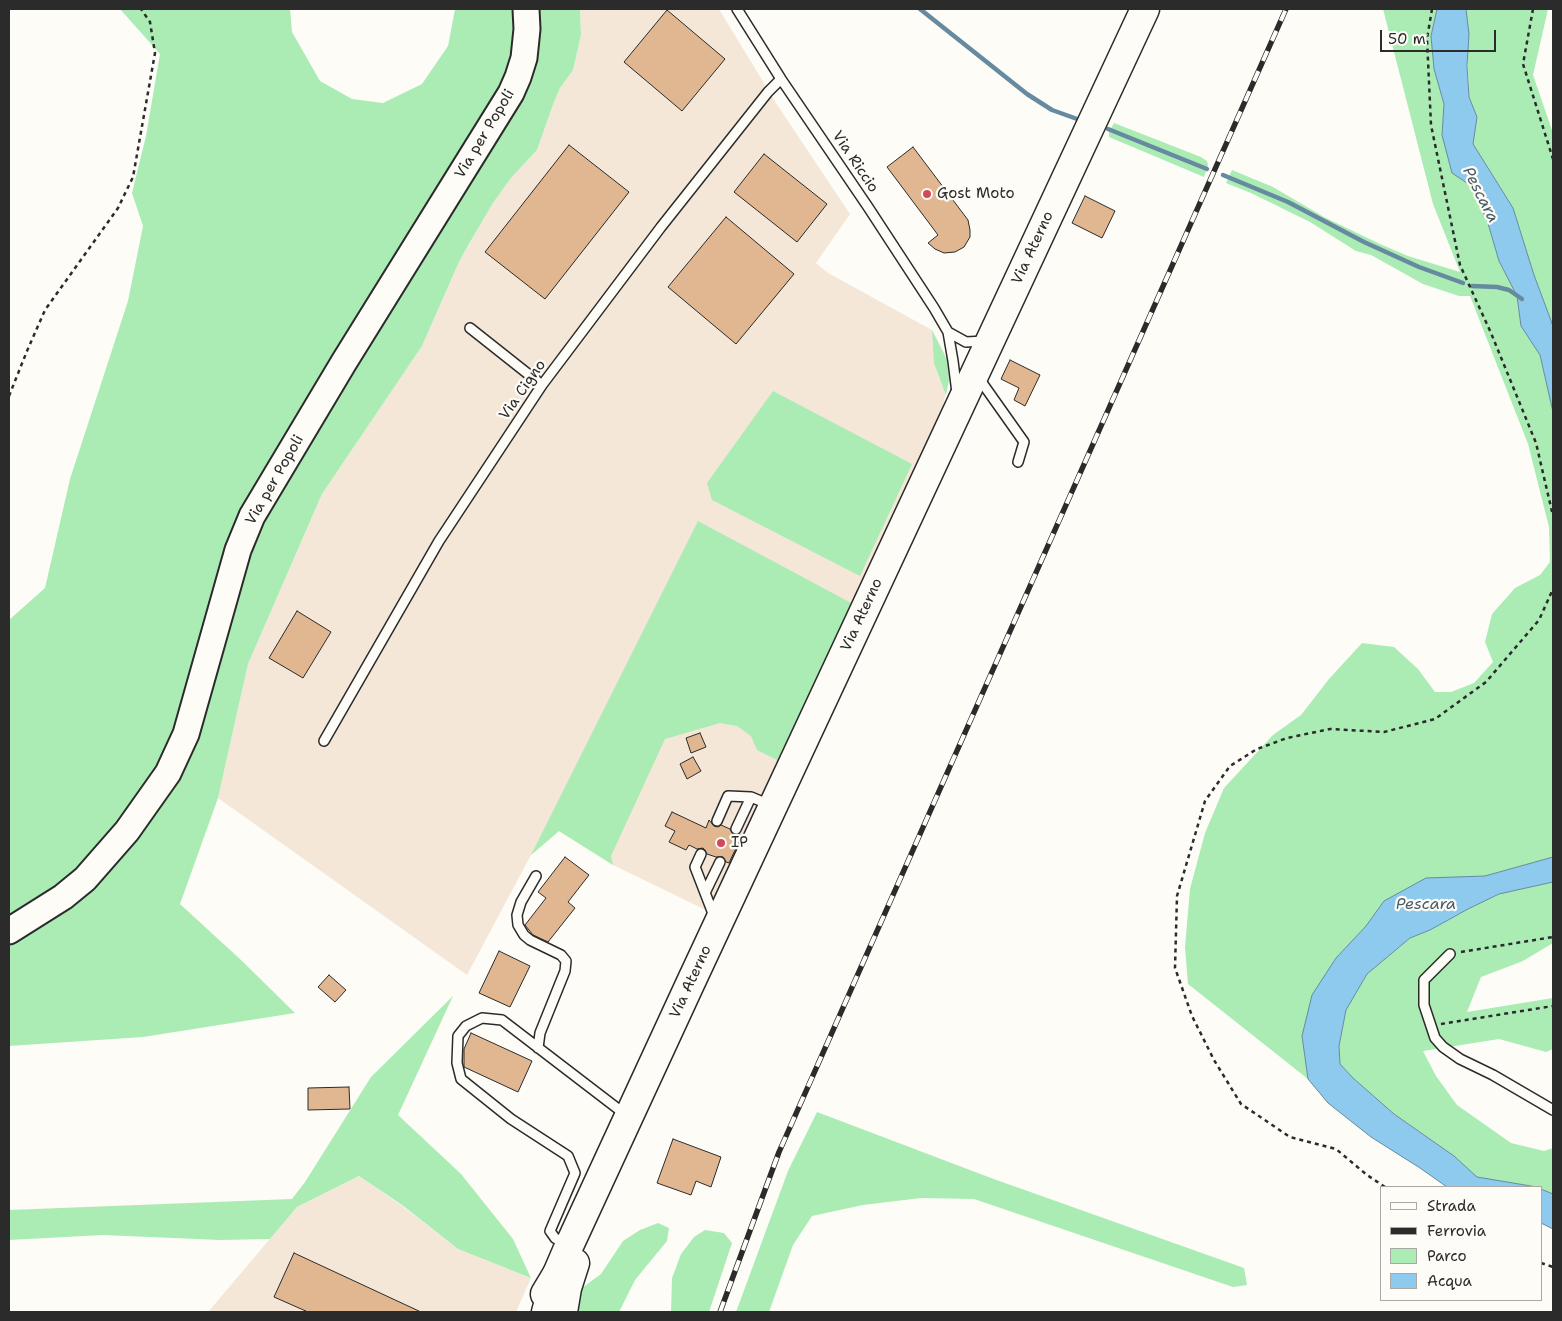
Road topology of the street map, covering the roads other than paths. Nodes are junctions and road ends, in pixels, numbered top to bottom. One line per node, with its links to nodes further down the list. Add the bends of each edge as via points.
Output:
1 (526, 9): 21 (main road, Via per Popoli, via 524,58 511,92 252,516 238,550 186,734 168,773 127,831 85,879)
2 (737, 9): 4 (lane, Via Riccio)
3 (1145, 9): 7 (main road, Via Aterno)
4 (781, 79): 6 (lane, Via Riccio); 9 (lane, Via Cigno, via 661,226)
5 (470, 328): 9 (lane)
6 (948, 332): 7 (lane, via 966,342); 10 (lane, Via Riccio)
7 (990, 340): 8 (main road, Via Aterno)
8 (975, 373): 10 (main road, Via Aterno); 11 (lane, via 1024,442)
9 (542, 385): 12 (lane, Via Cigno, via 439,541)
10 (958, 408): 13 (main road, Via Aterno)
11 (1018, 462)
12 (324, 740)
13 (762, 801): 14 (lane, via 728,796); 15 (lane); 20 (main road, Via Aterno)
14 (717, 821)
15 (736, 829)
16 (701, 854): 19 (lane, via 695,867)
17 (720, 862): 19 (lane)
18 (536, 876): 23 (lane, via 521,902 518,925 530,940 561,955 566,961 565,972 540,1033)
19 (706, 893): 20 (lane)
20 (718, 924): 25 (main road, Via Aterno)
21 (9, 931)
22 (1450, 954): 24 (lane, via 1424,980 1424,1005 1435,1038 1460,1059)
23 (538, 1048): 25 (lane); 26 (lane, via 502,1020 482,1018 466,1026 458,1036 457,1063 461,1079 511,1119 568,1156 575,1173 550,1231 555,1238)
24 (1553, 1110)
25 (628, 1117): 26 (main road, Via Aterno)
26 (574, 1234): 27 (main road, Via Aterno); 30 (main road, Via Aterno, via 580,1240)
27 (557, 1274): 28 (main road, Via Aterno); 29 (main road)
28 (534, 1312)
29 (546, 1312)
30 (563, 1312)

